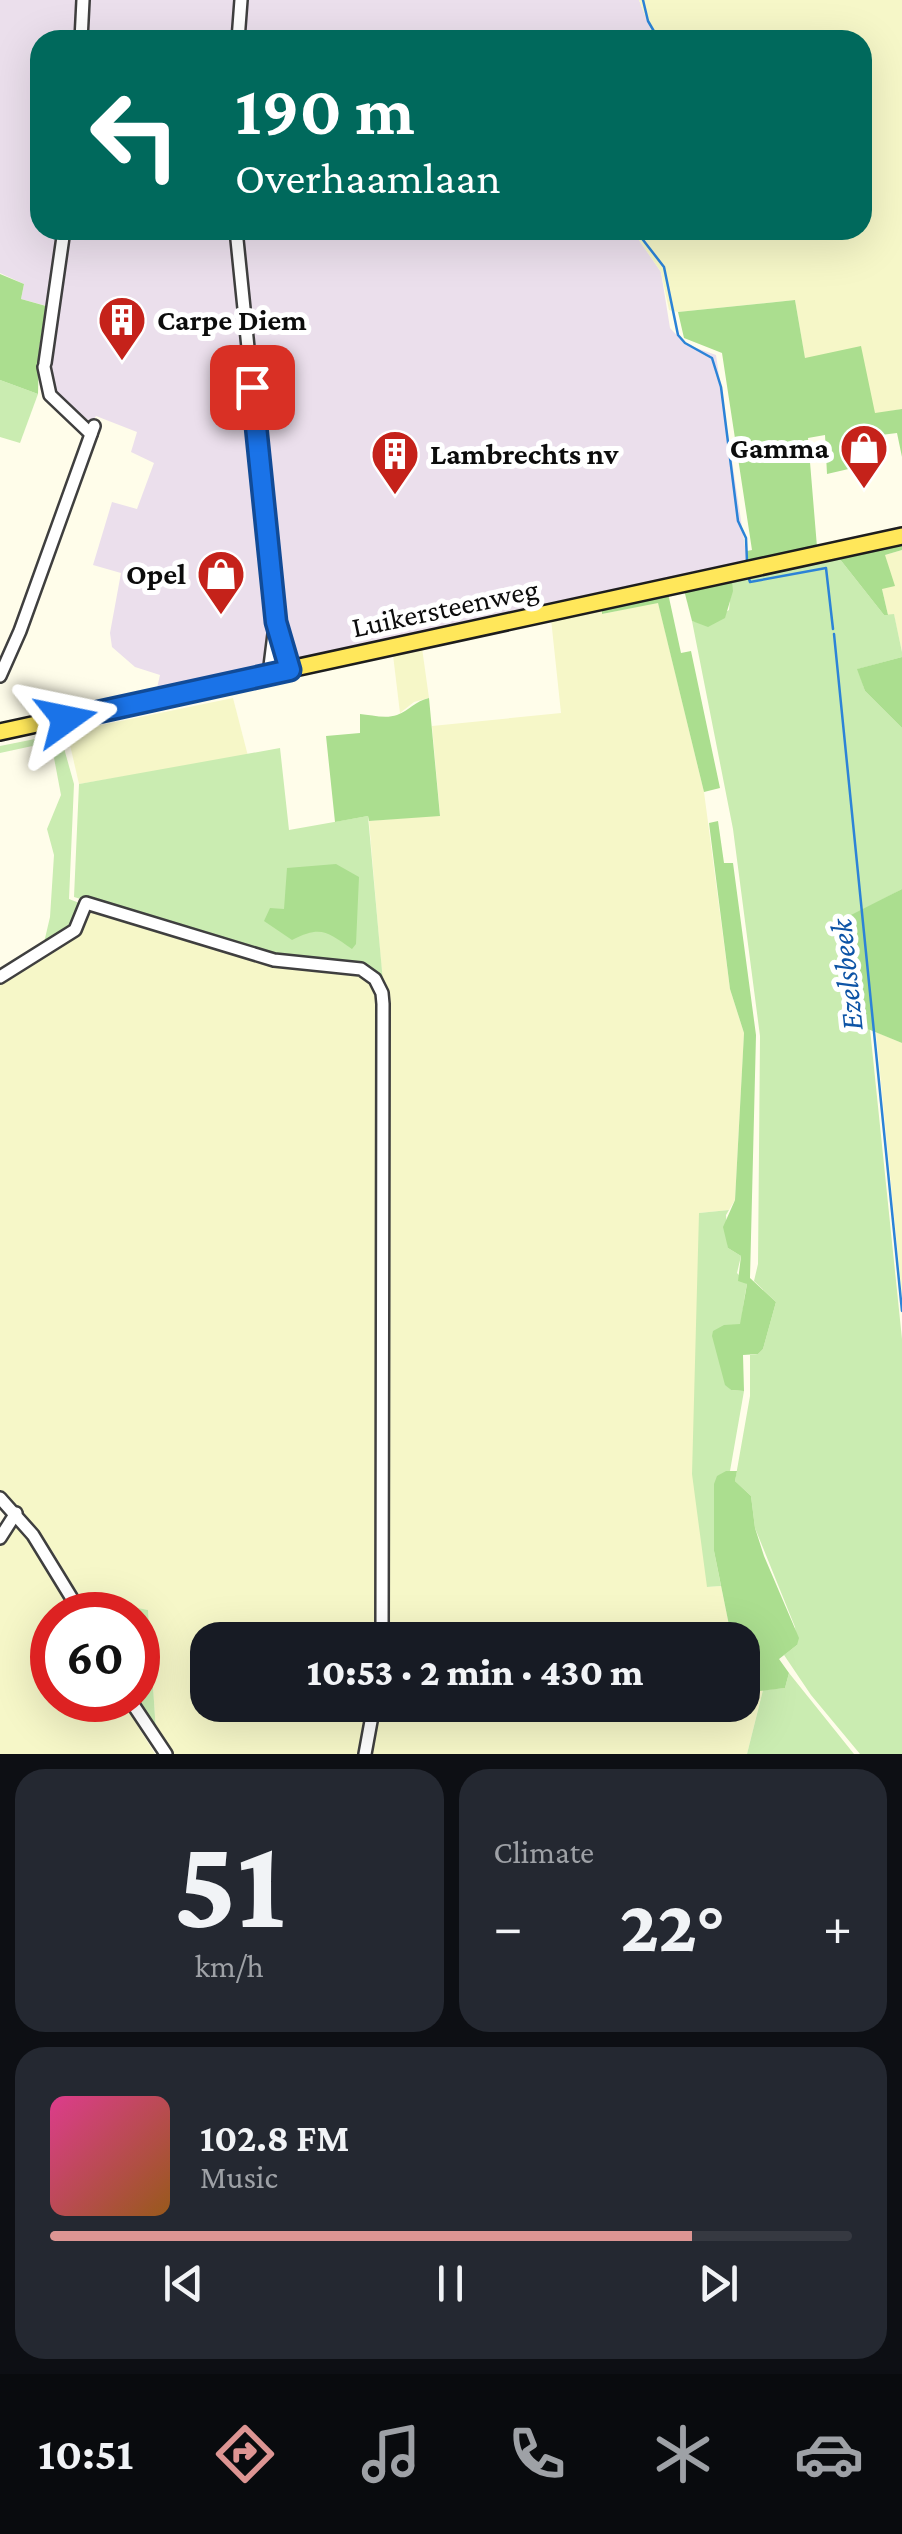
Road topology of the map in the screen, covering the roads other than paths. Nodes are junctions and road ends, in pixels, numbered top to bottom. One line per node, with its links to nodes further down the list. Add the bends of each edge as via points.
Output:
1 (83, 0): 3 (street)
2 (241, 0): 4 (street)
3 (82, 30)
4 (239, 30)
5 (63, 240): 11 (street, via 44,365 50,395 92,430)
6 (237, 240): 8 (street)
7 (902, 536): 9 (main road, Luikersteenweg)
8 (276, 622): 9 (street); 10 (street)
9 (290, 670): 10 (main road, Luikersteenweg)
10 (269, 674): 12 (main road, Luikersteenweg)
11 (0, 676)
12 (0, 732)
13 (0, 978): 18 (street, via 76,930 86,903 274,960 361,970 379,986)
14 (0, 1498): 15 (street)
15 (16, 1513): 16 (street); 17 (street)
16 (0, 1538)
17 (68, 1592)
18 (382, 1622)
19 (145, 1722): 21 (street)
20 (371, 1722): 22 (street)
21 (166, 1754)
22 (365, 1754)

